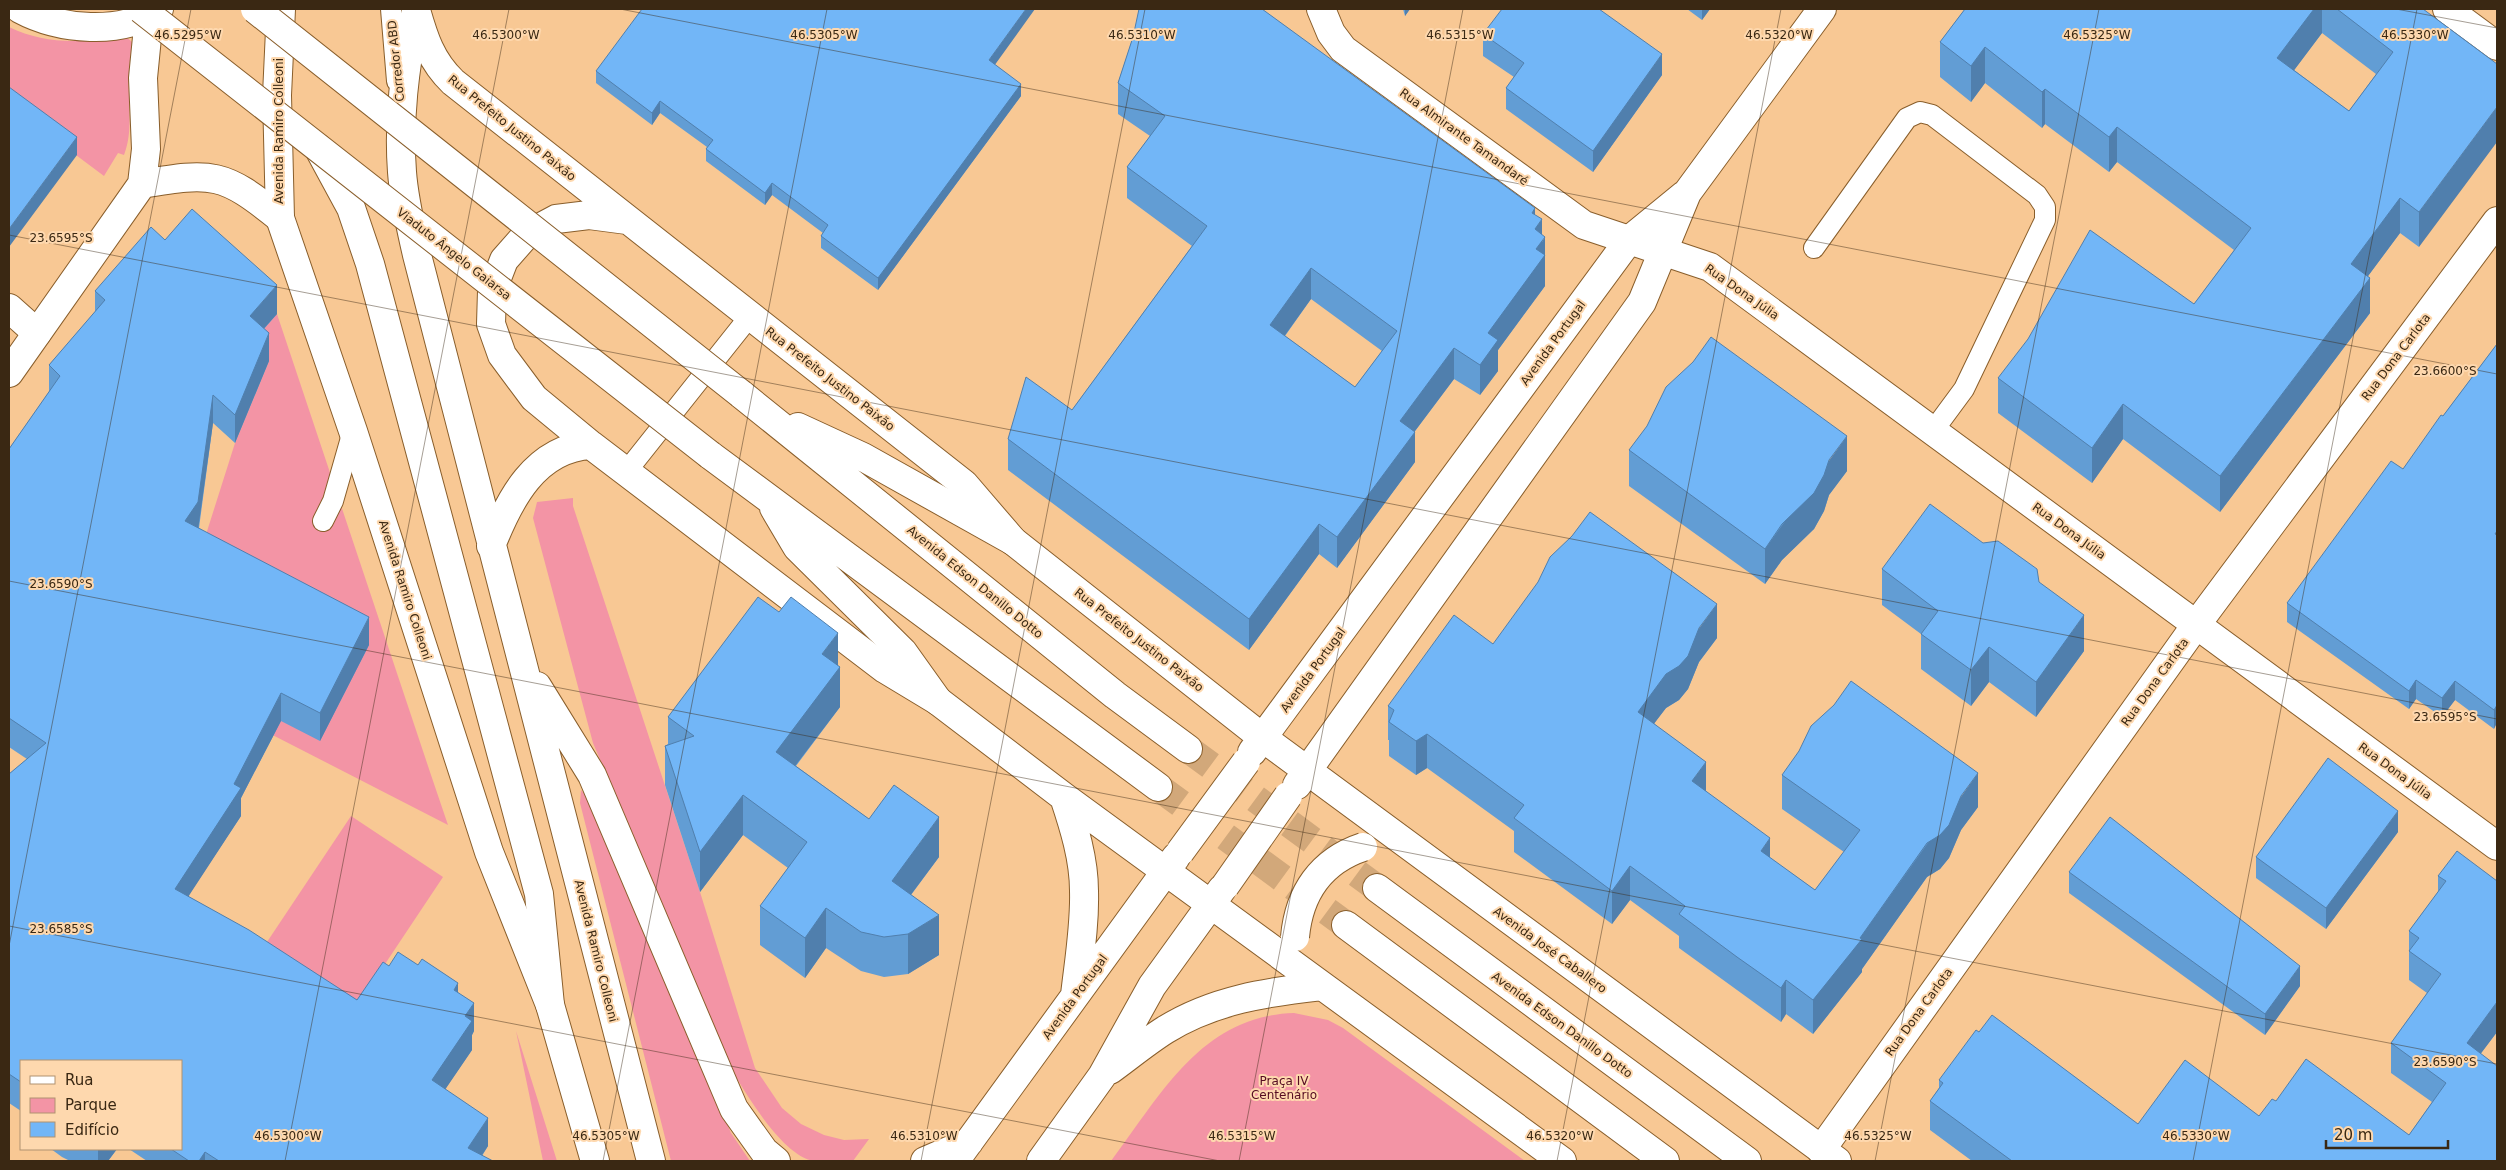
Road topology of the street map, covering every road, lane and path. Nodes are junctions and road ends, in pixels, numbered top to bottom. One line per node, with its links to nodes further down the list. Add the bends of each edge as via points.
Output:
1 (20, 9): 7 (main road, via 52,21 88,26 134,22)
2 (407, 9): 13 (main road, Rua Prefeito Justino Paixão, via 428,51 444,73); 30 (main road, Avenida Ramiro Colleoni, via 409,47 401,113 402,173 416,255)
3 (1321, 9): 15 (main road, Rua Almirante Tamandaré, via 1330,33 1343,49 1584,225)
4 (1822, 9): 11 (main road, Avenida Portugal)
5 (2447, 9): 8 (main road)
6 (274, 10): 12 (main road, Avenida Ramiro Colleoni); 22 (main road, bridge)
7 (150, 11): 9 (main road, Viaduto Ângelo Gaiarsa, bridge); 10 (main road, via 142,78 146,149)
8 (2497, 46)
9 (319, 149): 27 (main road, Viaduto Ângelo Gaiarsa, bridge); 48 (main road, via 351,208 370,264 505,762 539,894)
10 (142, 184): 12 (main road, via 185,177 214,178 246,190); 20 (main road)
11 (1687, 193): 15 (main road, Avenida Portugal); 17 (main road, Avenida Portugal)
12 (280, 218): 23 (main road, Avenida Ramiro Colleoni)
13 (628, 220): 19 (main road, Rua Prefeito Justino Paixão); 25 (main road, via 572,216 540,226 526,235 504,260 492,291 491,324 495,340 511,369 547,411)
14 (2497, 221): 31 (main road, Rua Dona Carlota)
15 (1629, 240): 17 (main road, Rua Dona Júlia); 34 (main road, Avenida Portugal)
16 (1814, 248): 24 (lane, via 1908,118 1920,112 1940,120 2038,195 2045,207 2045,220 1964,389)
17 (1663, 252): 24 (main road, Rua Dona Júlia, via 1710,267); 36 (main road, Avenida Portugal, via 1642,302)
18 (9, 308): 20 (main road)
19 (750, 316): 26 (lane); 29 (main road, Rua Prefeito Justino Paixão, via 964,484)
20 (37, 333): 21 (main road)
21 (9, 373)
22 (763, 412): 29 (main road, via 863,457); 35 (main road, Avenida Edson Danillo Dotto, via 1115,695)
23 (352, 430): 28 (lane, via 333,500); 48 (main road, Avenida Ramiro Colleoni, via 489,852)
24 (1933, 431): 31 (main road, Rua Dona Júlia)
25 (591, 445): 26 (main road); 30 (main road, via 565,450 528,476 501,520)
26 (626, 472): 33 (main road, via 885,669)
27 (768, 498): 33 (main road, via 797,547 903,652); 37 (main road)
28 (323, 521)
29 (1013, 541): 34 (main road, Rua Prefeito Justino Paixão)
30 (491, 546): 32 (main road, Avenida Ramiro Colleoni)
31 (2196, 625): 40 (main road, Rua Dona Júlia); 51 (main road, Rua Dona Carlota)
32 (523, 664): 53 (main road, Avenida Ramiro Colleoni); 54 (main road, via 592,775 734,1109 764,1151)
33 (938, 701): 38 (main road)
34 (1263, 738): 36 (main road, Avenida José Caballero); 41 (main road, Avenida Portugal, bridge)
35 (1188, 749)
36 (1307, 771): 39 (main road, Avenida José Caballero); 43 (main road, Avenida Portugal, bridge)
37 (1158, 787)
38 (1064, 797): 41 (main road); 47 (main road, via 1078,846 1084,890 1083,931)
39 (1400, 840): 45 (main road, bridge, via 1381,841 1363,847 1331,862 1314,880 1302,901 1295,937); 51 (main road, Avenida José Caballero)
40 (2497, 846)
41 (1173, 861): 43 (main road); 47 (main road, Avenida Portugal)
42 (1377, 888): 59 (main road, Avenida Edson Danillo Dotto)
43 (1218, 895): 45 (main road); 49 (main road, Avenida Portugal, via 1152,986)
44 (1346, 925): 58 (main road)
45 (1296, 967): 46 (main road)
46 (1322, 986): 49 (main road, via 1259,993 1199,1012 1165,1030); 57 (main road)
47 (1074, 998): 50 (main road, Avenida Portugal)
48 (550, 1006): 52 (main road, Avenida Ramiro Colleoni)
49 (1102, 1076): 56 (main road, Avenida Portugal)
50 (962, 1151): 55 (main road)
51 (1829, 1155)
52 (594, 1161)
53 (651, 1161)
54 (776, 1161)
55 (925, 1161)
56 (1041, 1161)
57 (1562, 1161)
58 (1665, 1161)
59 (1747, 1161)

